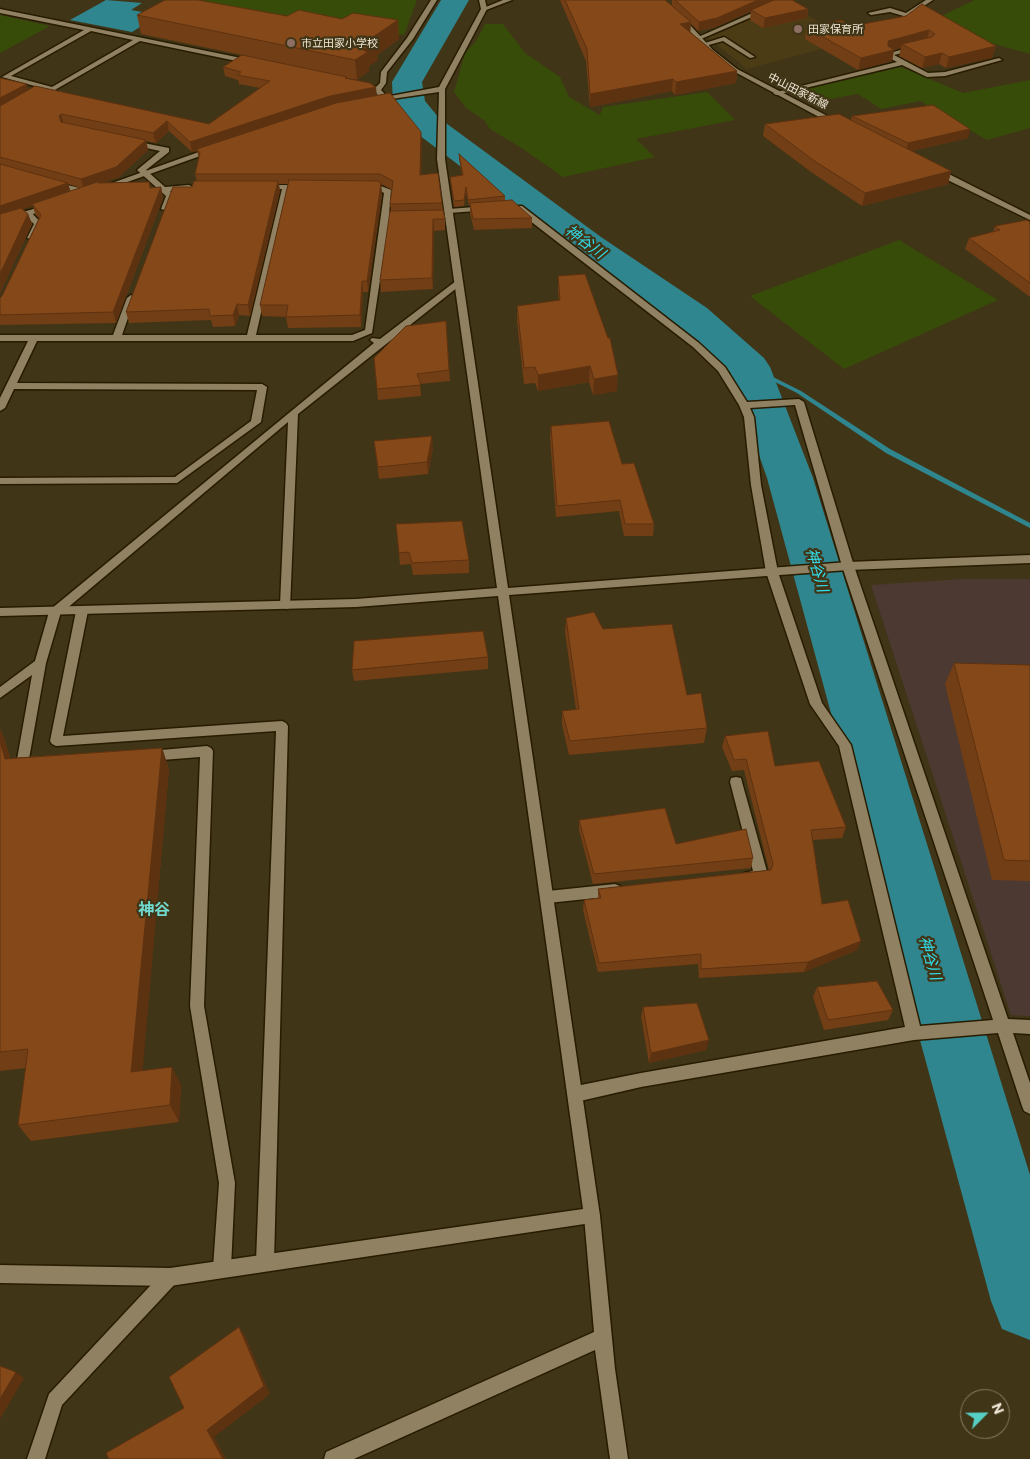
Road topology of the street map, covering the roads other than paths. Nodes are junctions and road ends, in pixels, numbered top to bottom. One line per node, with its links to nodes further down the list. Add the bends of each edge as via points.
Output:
1 (434, 0): 20 (street, via 410,39 384,72 383,84)
2 (482, 0): 7 (street)
3 (509, 0): 7 (street)
4 (653, 0): 12 (street, 中山田家新線, via 667,8)
5 (930, 0): 9 (street, via 907,15 890,10)
6 (776, 5): 12 (street)
7 (484, 8): 19 (street)
8 (0, 11): 10 (street)
9 (871, 13)
10 (90, 29): 11 (street); 11 (street, via 5,77 53,89)
11 (139, 39): 17 (street)
12 (702, 41): 14 (street, via 724,39); 21 (street, 中山田家新線, via 735,70)
13 (927, 45): 16 (street, via 888,55)
14 (752, 57)
15 (999, 60): 16 (street, via 945,74 927,75)
16 (903, 63): 21 (street)
17 (264, 64)
18 (350, 82): 20 (street)
19 (442, 89): 22 (street); 38 (street, via 441,159)
20 (377, 90): 22 (street, via 382,93)
21 (776, 92): 24 (street, 中山田家新線)
22 (382, 98): 23 (street)
23 (372, 101)
24 (847, 128)
25 (121, 140): 28 (street, via 166,150 141,170)
26 (226, 146): 28 (street)
27 (927, 166): 41 (street)
28 (144, 174): 29 (street, via 80,195 77,190); 35 (street)
29 (43, 180)
30 (198, 187): 35 (street)
31 (257, 187): 32 (street)
32 (286, 187): 33 (street); 50 (street)
33 (305, 187)
34 (353, 188): 39 (street, via 381,188 388,192)
35 (163, 189): 43 (street, via 170,195)
36 (59, 202): 37 (street)
37 (28, 213): 42 (street); 44 (street, via 38,224)
38 (446, 215): 45 (street); 54 (street, via 515,205 696,345 722,369)
39 (385, 218): 40 (street); 47 (street, via 369,331)
40 (413, 218)
41 (1030, 218)
42 (0, 222)
43 (160, 222)
44 (27, 248)
45 (459, 283): 52 (street); 61 (street)
46 (136, 285): 51 (street)
47 (361, 334): 50 (street, via 353,338); 52 (street)
48 (0, 338): 49 (street)
49 (34, 338): 51 (street); 53 (street)
50 (251, 338): 51 (street)
51 (116, 339)
52 (381, 342): 56 (street)
53 (11, 386): 55 (street); 57 (street, via 262,387 256,422 177,480)
54 (744, 405): 59 (street, via 800,402); 60 (street, via 749,418 757,494)
55 (0, 408)
56 (293, 413): 62 (street); 65 (street)
57 (0, 480)
58 (1030, 559): 59 (street)
59 (848, 566): 60 (street); 74 (street)
60 (777, 572): 61 (street); 76 (street, via 816,704 845,745)
61 (504, 593): 62 (street); 73 (street)
62 (286, 605): 63 (street)
63 (82, 611): 65 (street); 80 (street, via 56,740 282,726)
64 (0, 612): 65 (street)
65 (55, 612): 66 (street)
66 (40, 663): 67 (street); 69 (street, via 22,765)
67 (0, 693)
68 (139, 756): 81 (street, via 207,751 197,1006 227,1183)
69 (42, 763)
70 (736, 782): 71 (street, via 761,875)
71 (732, 878)
72 (626, 889): 73 (street)
73 (548, 897): 77 (street)
74 (1003, 1026): 75 (street); 76 (street); 78 (street)
75 (1030, 1027)
76 (914, 1034): 77 (street)
77 (576, 1094): 79 (street)
78 (1030, 1106)
79 (592, 1216): 80 (street); 84 (street)
80 (265, 1262): 81 (street)
81 (222, 1268): 83 (street)
82 (0, 1274): 83 (street)
83 (170, 1277): 85 (street, via 55,1400)
84 (603, 1337): 86 (street); 87 (street)
85 (36, 1459)
86 (333, 1459)
87 (619, 1459)

